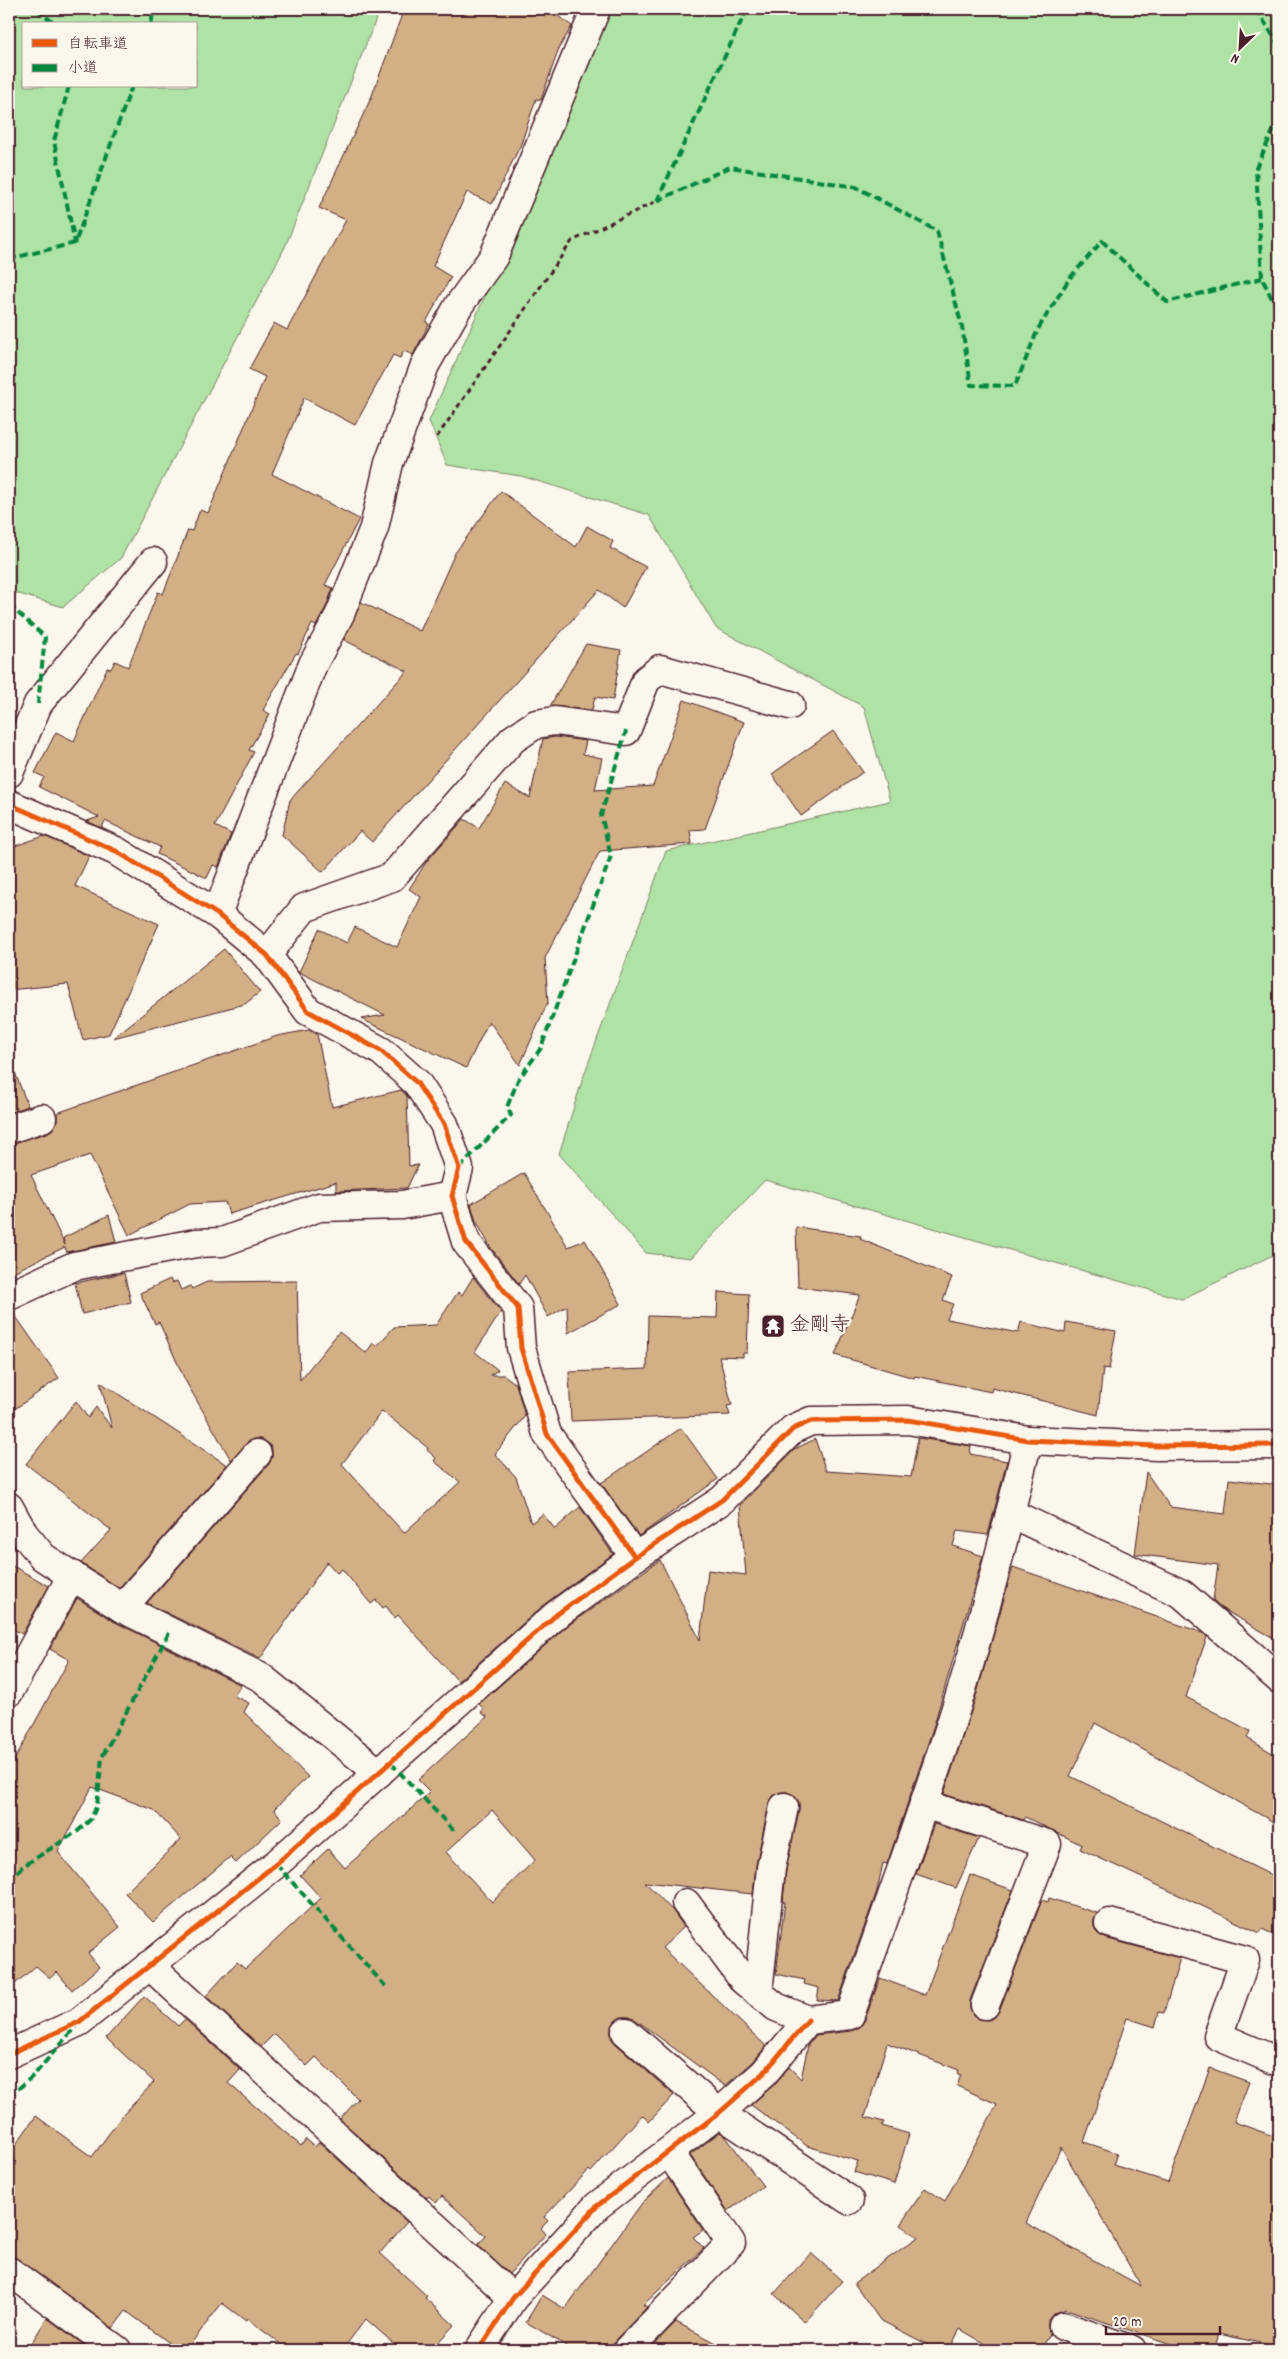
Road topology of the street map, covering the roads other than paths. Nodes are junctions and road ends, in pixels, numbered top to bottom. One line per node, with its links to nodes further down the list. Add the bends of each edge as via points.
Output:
1 (596, 9): 6 (street, via 494,256 459,305 426,366 389,463 374,528 340,614 313,664)
2 (153, 562): 4 (street, via 38,704)
3 (790, 705): 7 (street, via 660,669 646,680 626,731 555,720 536,724 514,739 392,877 304,908)
4 (9, 773)
5 (9, 804): 6 (street, via 116,851)
6 (218, 914): 7 (street)
7 (267, 955): 10 (street, via 308,1011 381,1050 417,1083 444,1124 459,1168)
8 (42, 1118): 9 (street)
9 (9, 1129)
10 (452, 1196): 11 (street, via 402,1205 319,1207 222,1242 196,1243 74,1266); 18 (street, via 466,1242 518,1308 521,1348 546,1434)
11 (9, 1296)
12 (1028, 1440): 13 (street, via 1157,1446); 16 (street); 18 (street, via 908,1420 811,1421 793,1429 722,1500)
13 (1279, 1445)
14 (257, 1454): 20 (street)
15 (9, 1506): 17 (street)
16 (1010, 1513): 21 (street, via 1182,1594); 24 (street, via 962,1687)
17 (16, 1540): 19 (street)
18 (635, 1557): 23 (street, via 556,1615)
19 (72, 1575): 20 (street); 22 (street)
20 (122, 1608): 23 (street, via 262,1678)
21 (1279, 1679)
22 (9, 1692)
23 (379, 1773): 28 (street, via 276,1864)
24 (924, 1804): 30 (street, via 1047,1844); 31 (street, via 850,2015)
25 (784, 1806): 29 (street, via 771,1868)
26 (686, 1903): 29 (street, via 744,1981)
27 (1110, 1924): 34 (street, via 1244,1960 1218,2036)
28 (150, 1965): 33 (street, via 79,2022); 39 (street)
29 (758, 1993): 31 (street, via 776,2007)
30 (986, 2005)
31 (808, 2020): 35 (street, via 764,2073)
32 (626, 2032): 35 (street)
33 (9, 2054)
34 (1279, 2062)
35 (719, 2113): 36 (street); 37 (street)
36 (669, 2152): 39 (street, via 597,2206); 43 (street, via 731,2243)
37 (849, 2200)
38 (9, 2271): 41 (street)
39 (513, 2298): 42 (street)
40 (1064, 2326): 44 (street)
41 (117, 2350)
42 (480, 2350)
43 (627, 2350)
44 (1132, 2350)

